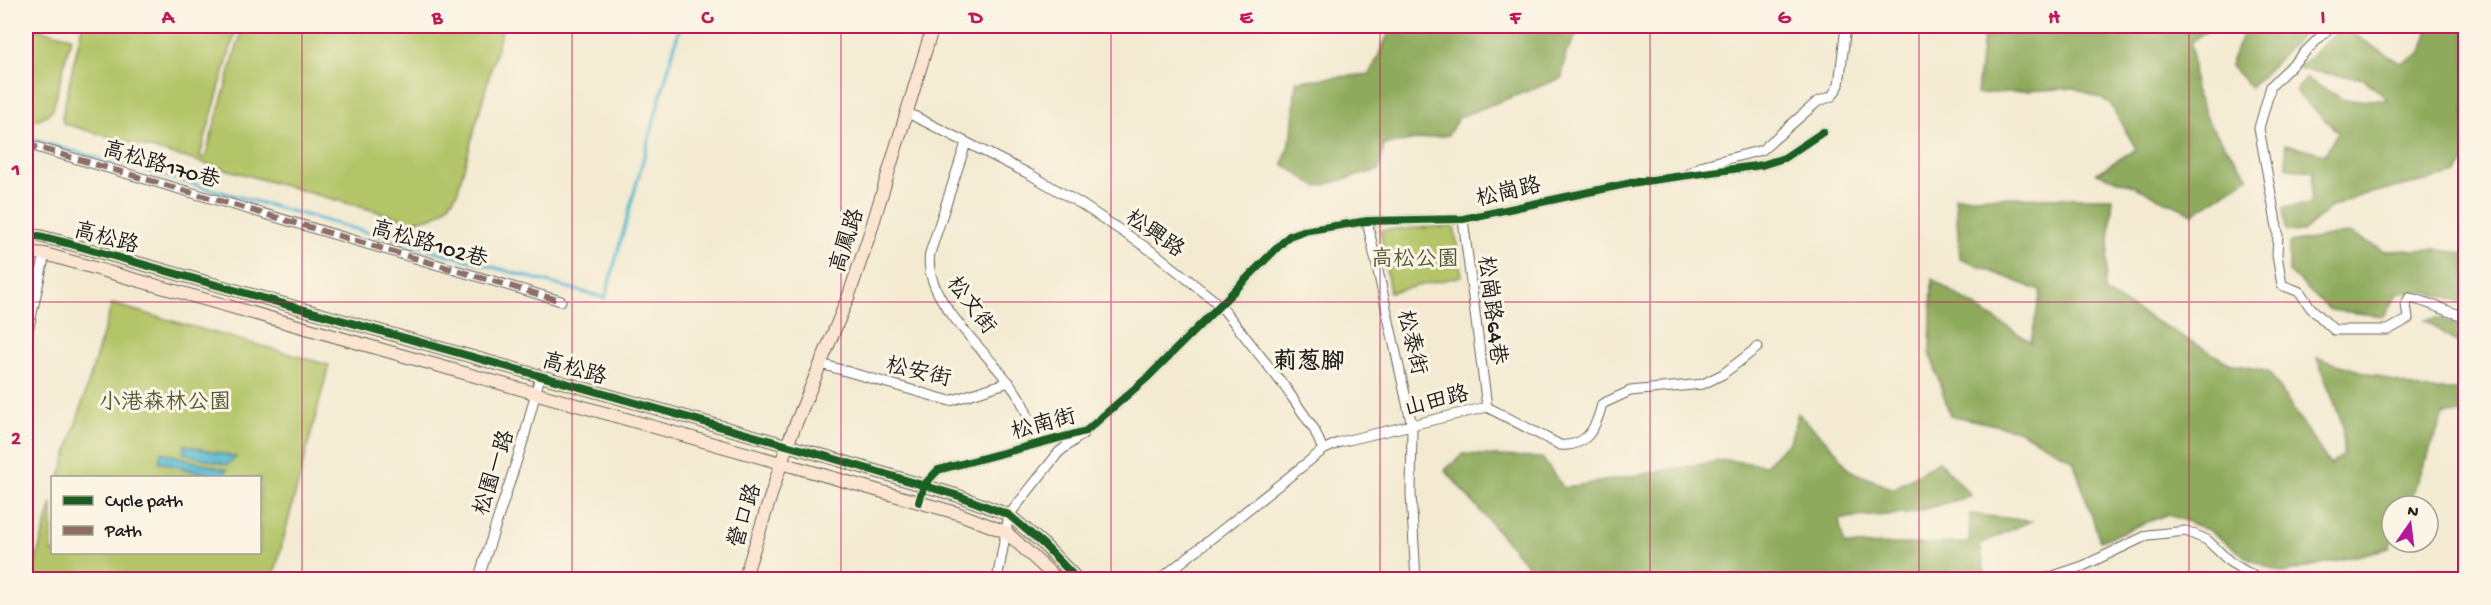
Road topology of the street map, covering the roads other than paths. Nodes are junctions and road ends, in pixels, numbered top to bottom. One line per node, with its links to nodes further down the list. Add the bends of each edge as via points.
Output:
1 (933, 26): 4 (street, 高鳳路)
2 (1846, 26): 8 (street, via 1839,85 1832,96 1817,102 1762,150 1704,165)
3 (2331, 26): 19 (street, via 2271,86 2259,128 2278,233 2282,285 2300,292 2310,308 2334,330 2388,330 2408,319 2409,297)
4 (908, 112): 6 (street, 松興路); 22 (street, 高鳳路, via 852,285)
5 (1822, 132): 8 (street, 松崗路, via 1784,158)
6 (966, 143): 18 (street, 松興路, via 1081,204 1156,254); 24 (street, 松文街, via 927,266 945,307)
7 (26, 144): 10 (street, 高松路170巷)
8 (1684, 176): 9 (street, 松崗路, via 1580,192)
9 (1463, 219): 11 (street, 松崗路); 26 (street, 松崗路64巷)
10 (288, 221): 17 (street, 高松路102巷)
11 (1367, 221): 18 (street, 松崗路, via 1289,236); 27 (street, 松泰街)
12 (26, 227): 13 (street)
13 (39, 236): 14 (street); 16 (street); 23 (street, 高松路)
14 (26, 237)
15 (26, 252): 16 (street, 高松路)
16 (45, 254): 20 (street); 25 (street, 高松路)
17 (561, 301)
18 (1220, 305): 28 (street, 松南街, via 1148,377); 31 (street, 松興路, via 1291,395)
19 (2466, 316)
20 (26, 338)
21 (1758, 347): 26 (street, 山田路, via 1703,384 1630,391 1602,404 1592,432 1571,446 1560,445)
22 (821, 364): 24 (street, 松安街, via 950,401); 30 (street, 高鳳路)
23 (540, 376): 25 (street, 松園一路); 30 (street, 高松路)
24 (1009, 382): 29 (street, 松文街, via 1020,399)
25 (535, 394): 32 (street, 高松路); 37 (street, 松園一路)
26 (1486, 407): 27 (street, 山田路)
27 (1412, 426): 31 (street, 山田路, via 1357,436); 43 (street, 松泰街)
28 (1086, 431): 29 (street, 松南街); 35 (street, via 1059,452)
29 (1036, 443): 33 (street, 松南街, via 938,470)
30 (787, 445): 32 (street, 高鳳路); 33 (street, 高松路)
31 (1323, 450): 42 (street, 山田路)
32 (781, 462): 34 (street, 高松路); 38 (street, 營口路)
33 (924, 485): 34 (street); 35 (street, 高松路)
34 (919, 502): 36 (street, 高松路)
35 (1009, 516): 36 (street); 41 (street, 高松路)
36 (1006, 532): 39 (street); 40 (street, 高松路)
37 (478, 579)
38 (744, 579)
39 (997, 579)
40 (1058, 579)
41 (1078, 579)
42 (1162, 579)
43 (1416, 579)
44 (2041, 579): 45 (street, via 2083,566 2148,535 2186,531 2207,540 2230,562)
45 (2260, 579)

